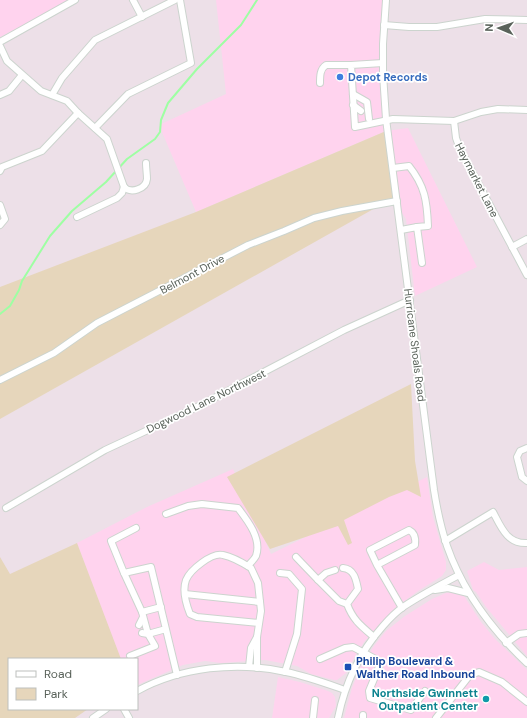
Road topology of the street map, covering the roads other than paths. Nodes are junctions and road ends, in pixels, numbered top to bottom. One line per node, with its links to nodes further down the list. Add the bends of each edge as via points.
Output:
1 (75, 0): 9 (street)
2 (133, 0): 6 (street)
3 (175, 0): 6 (street)
4 (180, 0): 24 (street, via 191,63 128,94)
5 (386, 0): 8 (street, Hurricane Shoals Road)
6 (142, 17): 17 (street, via 96,40 62,78)
7 (527, 20): 8 (street, via 485,19 437,27)
8 (384, 24): 11 (street, Hurricane Shoals Road)
9 (0, 42)
10 (0, 46): 13 (street, via 6,62)
11 (383, 63): 12 (street); 22 (street, Hurricane Shoals Road)
12 (351, 65): 14 (street, via 326,65 320,73); 15 (street)
13 (22, 75): 16 (street, via 9,91); 17 (street, via 41,91)
14 (320, 83)
15 (353, 94): 18 (street); 21 (street, via 367,102)
16 (0, 95)
17 (52, 96): 20 (street, via 67,101)
18 (353, 105): 21 (street); 21 (street, via 355,126)
19 (527, 110): 23 (street, via 490,110)
20 (78, 113): 24 (street); 27 (street, via 42,151)
21 (367, 117): 22 (street)
22 (386, 119): 23 (street); 26 (street, Hurricane Shoals Road)
23 (454, 121): 36 (street, Haymarket Lane, via 460,149)
24 (95, 128): 28 (street, via 107,139)
25 (146, 163): 28 (street, via 147,179 142,187 133,191)
26 (393, 168): 29 (street, Hurricane Shoals Road); 33 (street, via 409,166 424,189 428,226)
27 (0, 171)
28 (124, 187): 31 (street, via 117,198)
29 (397, 201): 34 (street, Hurricane Shoals Road); 40 (street, Belmont Drive, via 314,218 248,245 97,323 54,353)
30 (0, 205): 32 (street, via 5,219)
31 (77, 217)
32 (0, 225)
33 (418, 227): 34 (street); 37 (street)
34 (401, 230): 39 (street, Hurricane Shoals Road)
35 (527, 239): 36 (street)
36 (512, 247): 38 (street, Haymarket Lane)
37 (422, 263)
38 (527, 275)
39 (410, 300): 43 (street, Dogwood Lane Northwest, via 344,330 195,408 105,450); 46 (street, Hurricane Shoals Road, via 434,490)
40 (0, 380)
41 (527, 448): 42 (street, via 520,451 517,457 522,477)
42 (527, 481)
43 (6, 508)
44 (166, 514): 50 (street, via 202,504 238,508 257,540 256,556)
45 (136, 528): 53 (street, via 111,541)
46 (445, 541): 47 (street, via 493,512 508,538 517,542); 55 (street, Hurricane Shoals Road)
47 (527, 542)
48 (296, 558): 56 (street)
49 (376, 563): 49 (street, via 370,550 409,530 415,535 415,545); 63 (street)
50 (248, 566): 59 (street, via 222,554 214,556 200,563 186,580); 60 (street, via 252,568 258,583)
51 (343, 568): 61 (street, via 352,571 358,589)
52 (335, 570): 56 (street)
53 (124, 573): 62 (street, via 151,567); 64 (street)
54 (280, 573): 79 (street, via 289,574 302,589 297,634)
55 (459, 575): 57 (street); 58 (street, Hurricane Shoals Road)
56 (318, 580): 61 (street, via 339,601)
57 (431, 590): 58 (street, via 448,588); 63 (street)
58 (468, 593): 72 (street, Hurricane Shoals Road)
59 (185, 594): 60 (street); 65 (street, via 190,614 197,617)
60 (260, 602): 65 (street, via 262,611)
61 (347, 604): 71 (street, via 356,622)
62 (161, 607): 64 (street); 67 (street)
63 (402, 608): 71 (street)
64 (142, 614): 66 (street); 68 (street)
65 (259, 623): 70 (street)
66 (139, 626)
67 (166, 629): 68 (street); 80 (street)
68 (145, 633): 74 (street, via 154,646)
69 (527, 633): 72 (street, via 519,634)
70 (257, 637): 77 (street, via 251,648); 78 (street)
71 (374, 637): 73 (street)
72 (506, 643): 76 (street, Hurricane Shoals Road)
73 (362, 653): 75 (street, via 353,648 345,648); 81 (street); 83 (street, via 381,662 369,691 370,698 411,710)
74 (130, 656)
75 (320, 659)
76 (527, 663)
77 (249, 667): 78 (street); 80 (street, via 210,668)
78 (257, 668): 79 (street)
79 (285, 672): 81 (street)
80 (177, 675): 82 (street)
81 (345, 690): 89 (street)
82 (138, 691)
83 (425, 691)
84 (315, 700): 88 (street)
85 (527, 702): 90 (street, via 502,682 479,672 470,675)
86 (105, 710): 87 (street)
87 (93, 718)
88 (313, 718)
89 (338, 718)
90 (436, 718)

